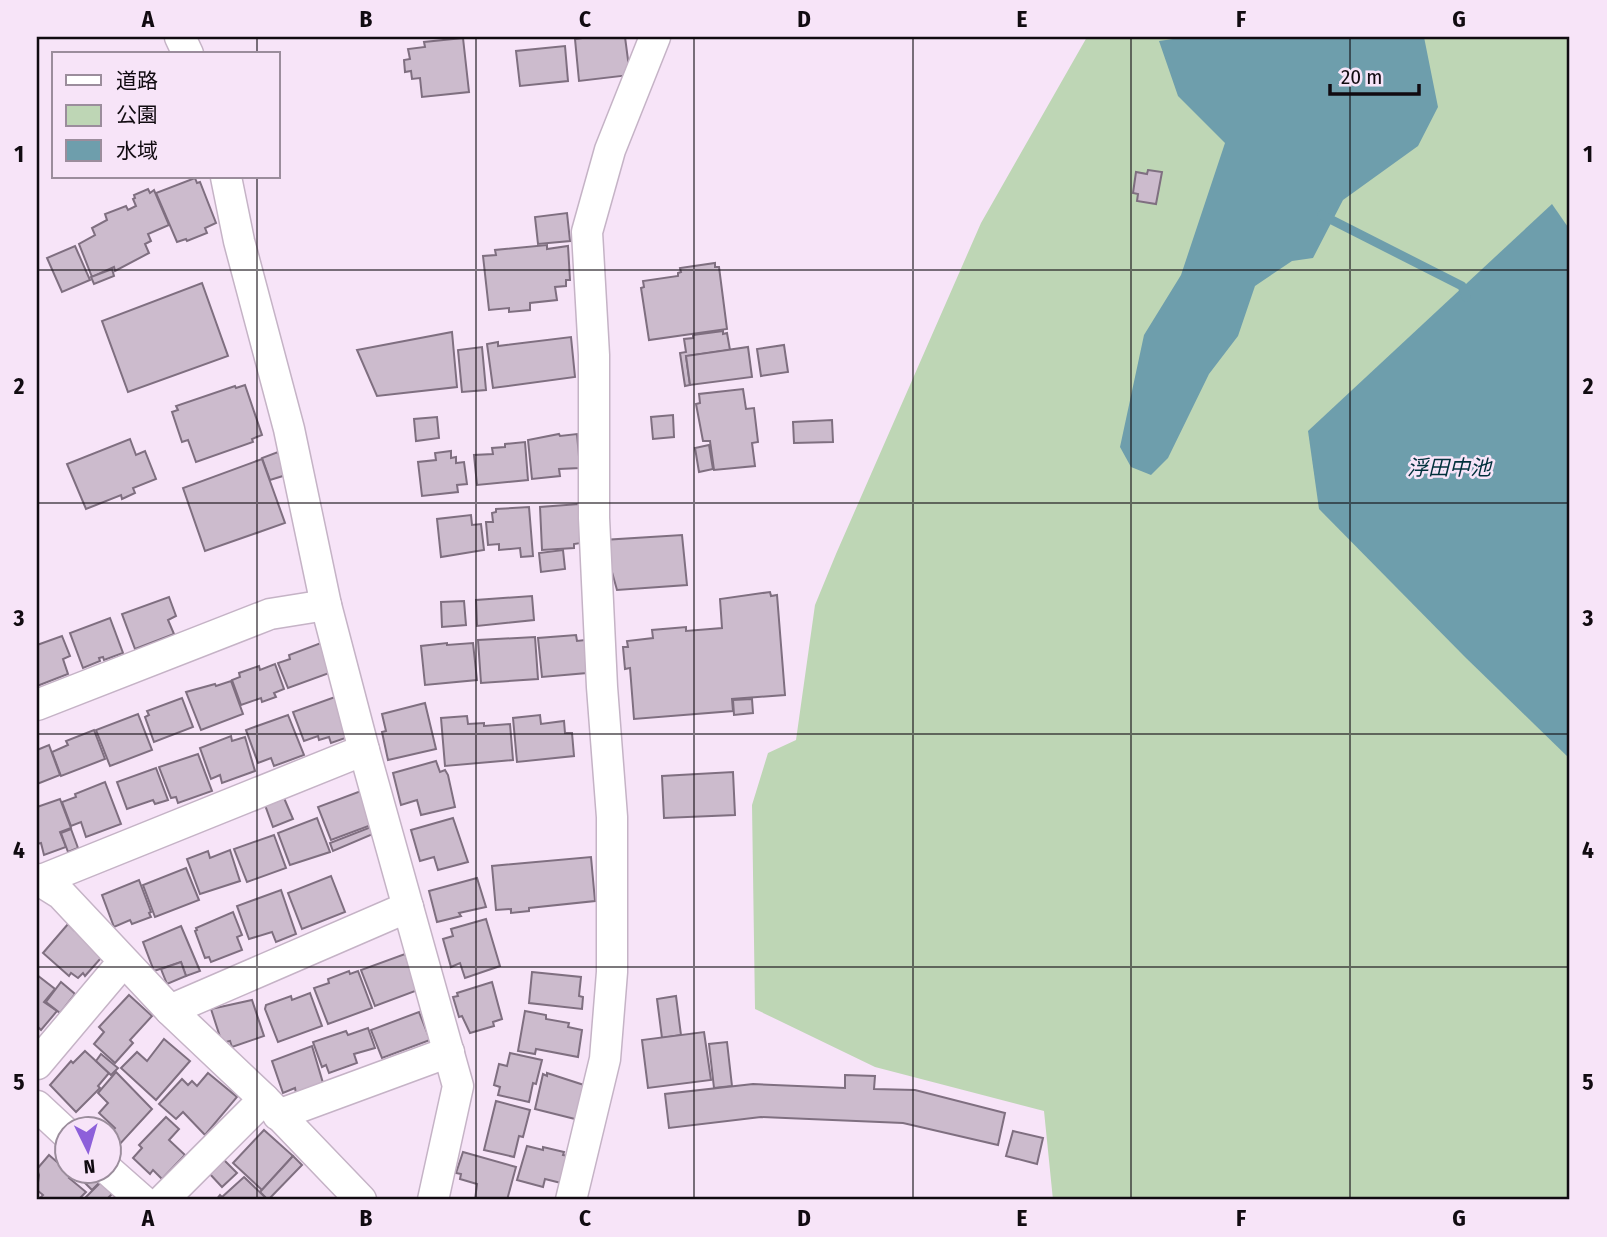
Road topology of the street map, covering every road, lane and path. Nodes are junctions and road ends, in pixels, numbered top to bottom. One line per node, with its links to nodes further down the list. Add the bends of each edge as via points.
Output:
1 (654, 37): 20 (street, via 610,150 587,232 594,355 594,518 612,817 612,972 605,1059)
2 (226, 178): 3 (street, via 289,429)
3 (326, 605): 4 (street, via 270,614); 5 (street)
4 (37, 705)
5 (364, 750): 6 (street); 7 (street)
6 (38, 880): 8 (street, via 61,894)
7 (408, 907): 9 (street); 10 (street)
8 (123, 962): 9 (street); 11 (street)
9 (170, 1010): 13 (street)
10 (449, 1052): 13 (street); 19 (street, via 458,1086)
11 (37, 1064)
12 (37, 1106): 14 (street)
13 (271, 1107): 17 (street); 18 (street)
14 (52, 1120)
15 (122, 1182): 16 (street)
16 (142, 1200)
17 (163, 1200)
18 (361, 1200)
19 (433, 1200)
20 (571, 1200)

